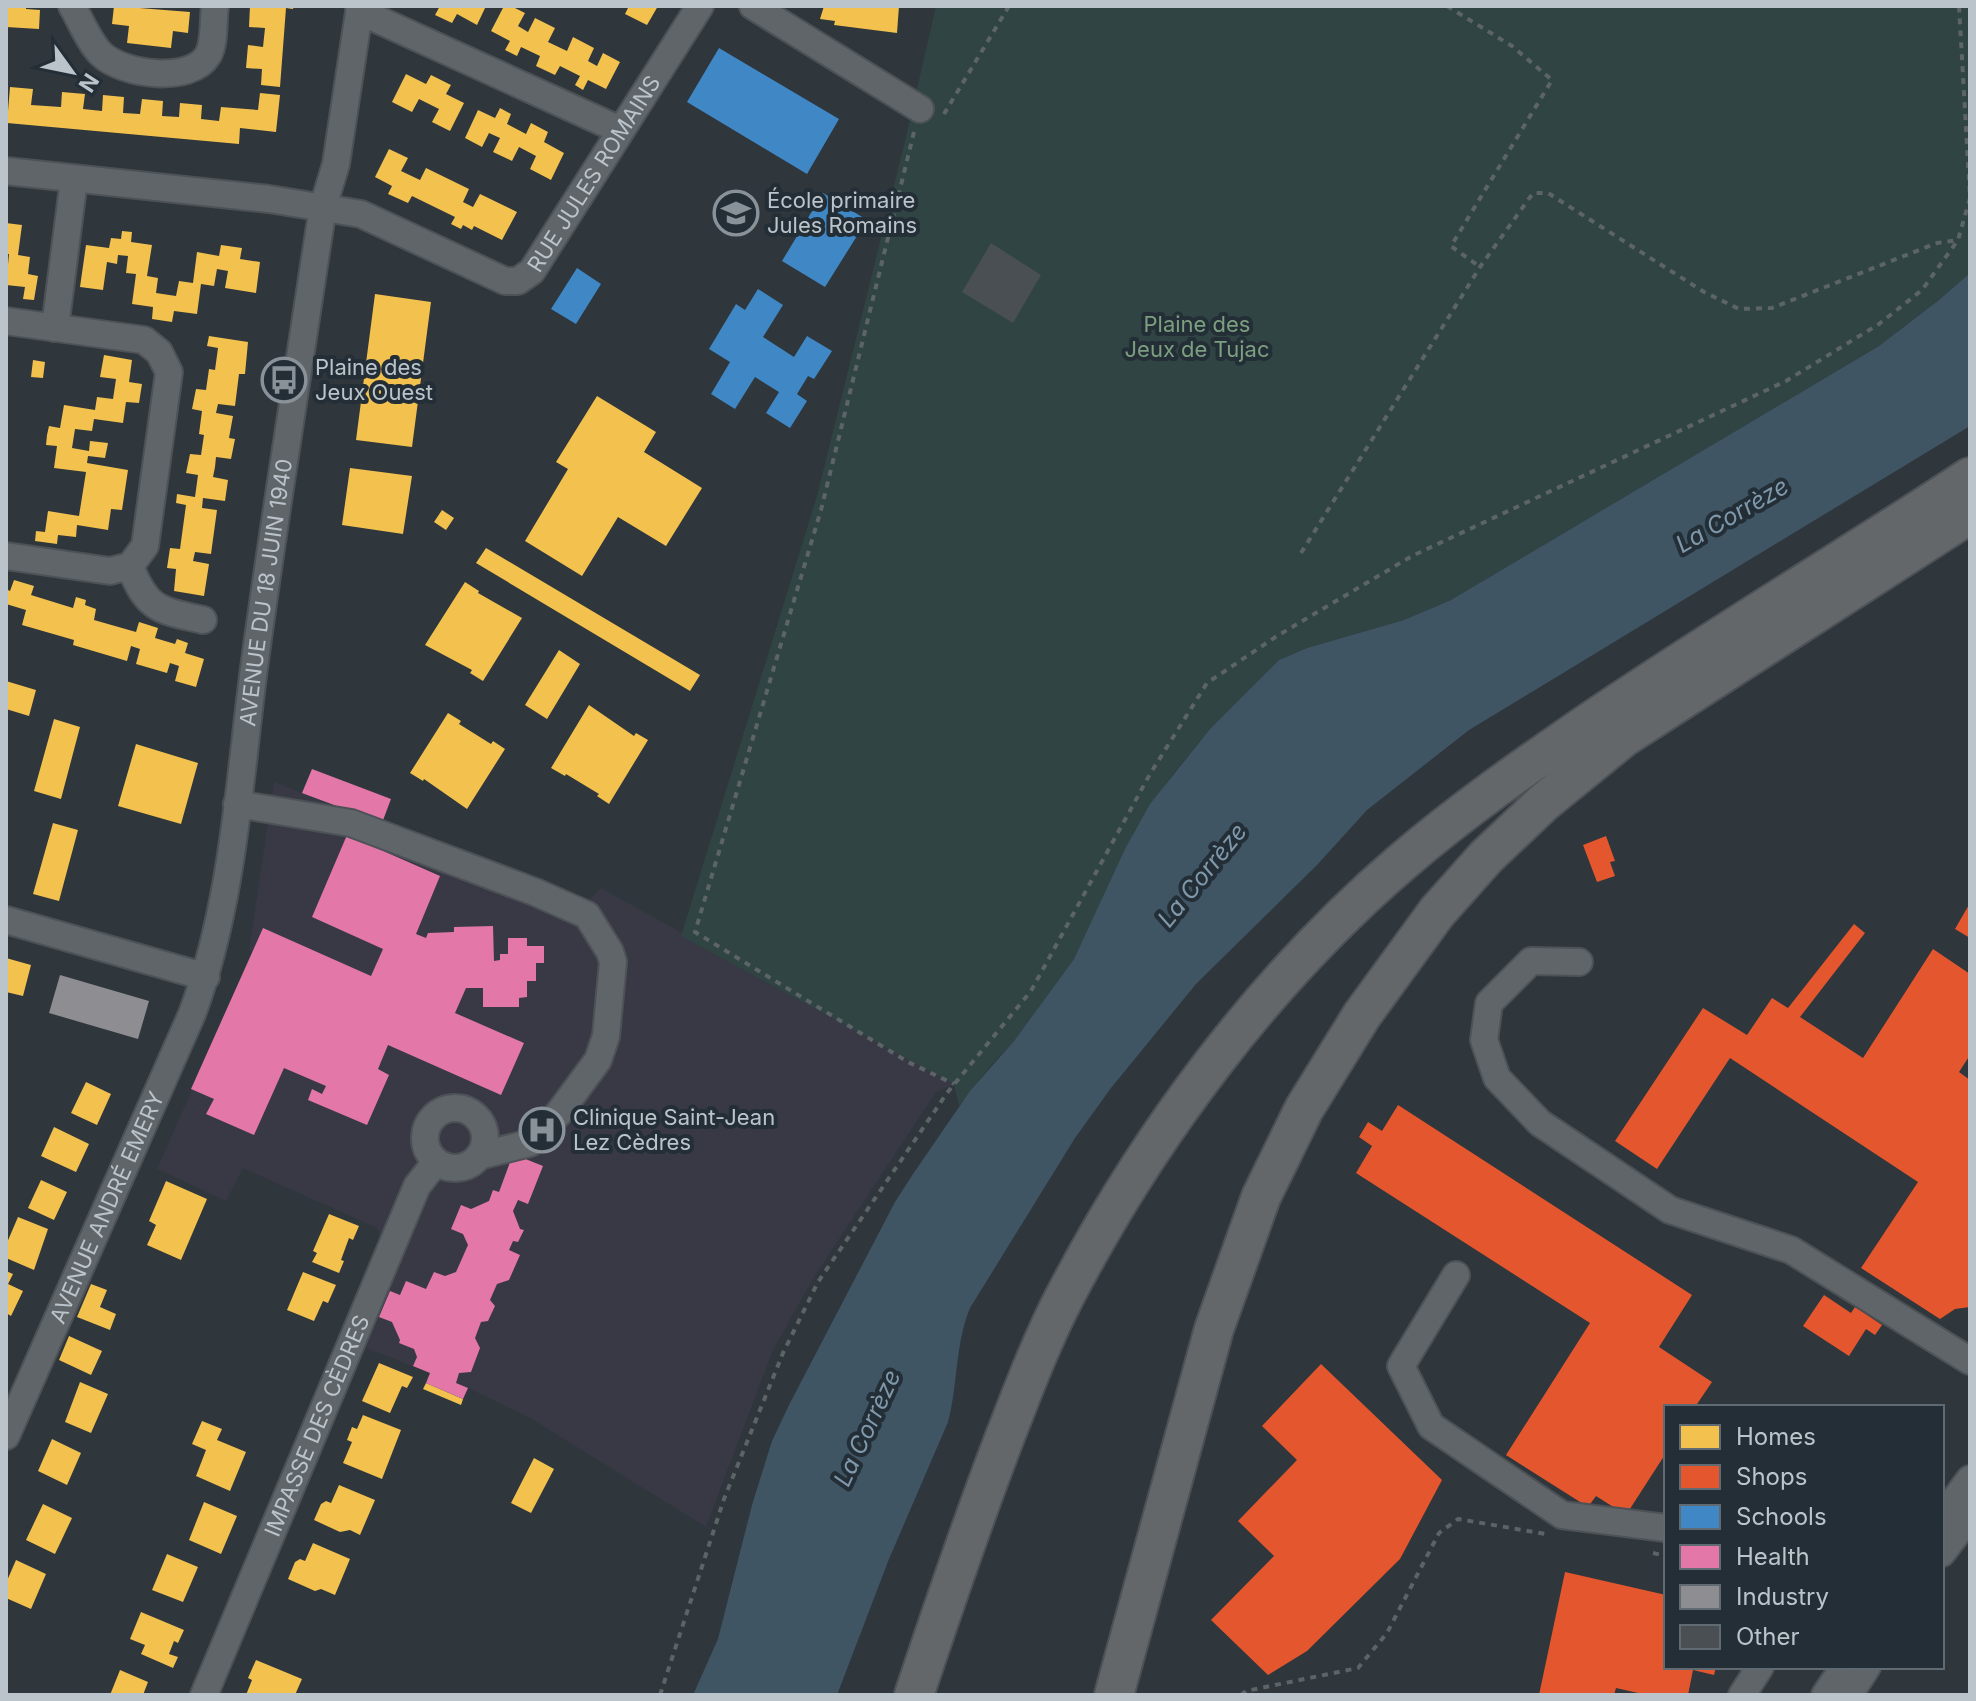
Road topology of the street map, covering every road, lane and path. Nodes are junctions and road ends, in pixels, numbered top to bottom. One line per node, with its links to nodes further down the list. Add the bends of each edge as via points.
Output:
1 (72, 6): 2 (street, via 100,53 122,68 178,74 199,67 210,52)
2 (215, 6)
3 (700, 6): 10 (street, RUE JULES ROMAINS)
4 (753, 6): 9 (street)
5 (1009, 6): 9 (path, via 944,114)
6 (1447, 6): 15 (path, via 1512,46 1552,80 1451,246)
7 (1959, 6): 14 (path, via 1970,198)
8 (354, 8): 10 (street); 13 (street, AVENUE DU 18 JUIN 1940, via 336,164)
9 (920, 109): 28 (path, via 821,510 695,932 908,1062)
10 (620, 130): 13 (street, RUE JULES ROMAINS, via 532,271 518,281 505,281 361,214)
11 (6, 171): 12 (street)
12 (74, 179): 13 (street); 17 (street)
13 (323, 207): 24 (street, AVENUE DU 18 JUIN 1940)
14 (1958, 240): 15 (path, via 1937,243 1772,308 1739,309 1548,193 1533,193); 28 (path, via 1922,290 1879,324 1786,381 1412,556 1207,683 1150,774 1031,991)
15 (1480, 267): 20 (path)
16 (6, 321): 17 (street)
17 (55, 328): 22 (street, via 144,340 159,352 169,372 145,546)
18 (1970, 477): 49 (highway, via 1523,768 1401,862 1277,985 1215,1060 1154,1147 1064,1298 986,1486)
19 (1970, 514): 50 (highway, via 1624,737 1543,803 1437,912 1362,1015 1304,1109 1261,1197 1214,1329)
20 (1301, 553)
21 (6, 556): 22 (street, via 110,571)
22 (130, 566): 23 (street, via 139,589 159,610)
23 (203, 620)
24 (237, 804): 27 (street, AVENUE DU 18 JUIN 1940, via 222,917); 29 (street, via 351,823 587,915 613,962 606,1036 598,1060)
25 (6, 920): 27 (street)
26 (1579, 962): 34 (street, via 1531,961 1489,1003 1484,1040 1497,1078 1540,1123 1670,1210 1791,1250)
27 (206, 977): 35 (street, AVENUE ANDRÉ EMERY)
28 (954, 1084): 48 (path, via 818,1282 783,1353 724,1499)
29 (580, 1085): 30 (street, via 555,1100 527,1131 513,1133); 31 (street, via 530,1143)
30 (478, 1120): 31 (street, via 485,1138); 32 (street, via 452,1109 434,1117 426,1145)
31 (479, 1156): 32 (street, via 454,1168)
32 (436, 1162): 47 (street, IMPASSE DES CÈDRES, via 417,1186)
33 (1456, 1275): 39 (street, via 1401,1366 1431,1426 1562,1515)
34 (1970, 1361)
35 (7, 1432)
36 (1970, 1479): 37 (street)
37 (1944, 1514)
38 (1970, 1516): 41 (street)
39 (1664, 1528)
40 (1547, 1535): 51 (path, via 1458,1519 1439,1533 1387,1633 1358,1668)
41 (1944, 1550)
42 (1651, 1553): 43 (path)
43 (1664, 1556)
44 (1759, 1669): 52 (street)
45 (1843, 1669): 53 (street)
46 (1866, 1669): 54 (street)
47 (204, 1695)
48 (660, 1695)
49 (914, 1695)
50 (1114, 1695)
51 (1241, 1695)
52 (1742, 1695)
53 (1825, 1695)
54 (1849, 1695)

